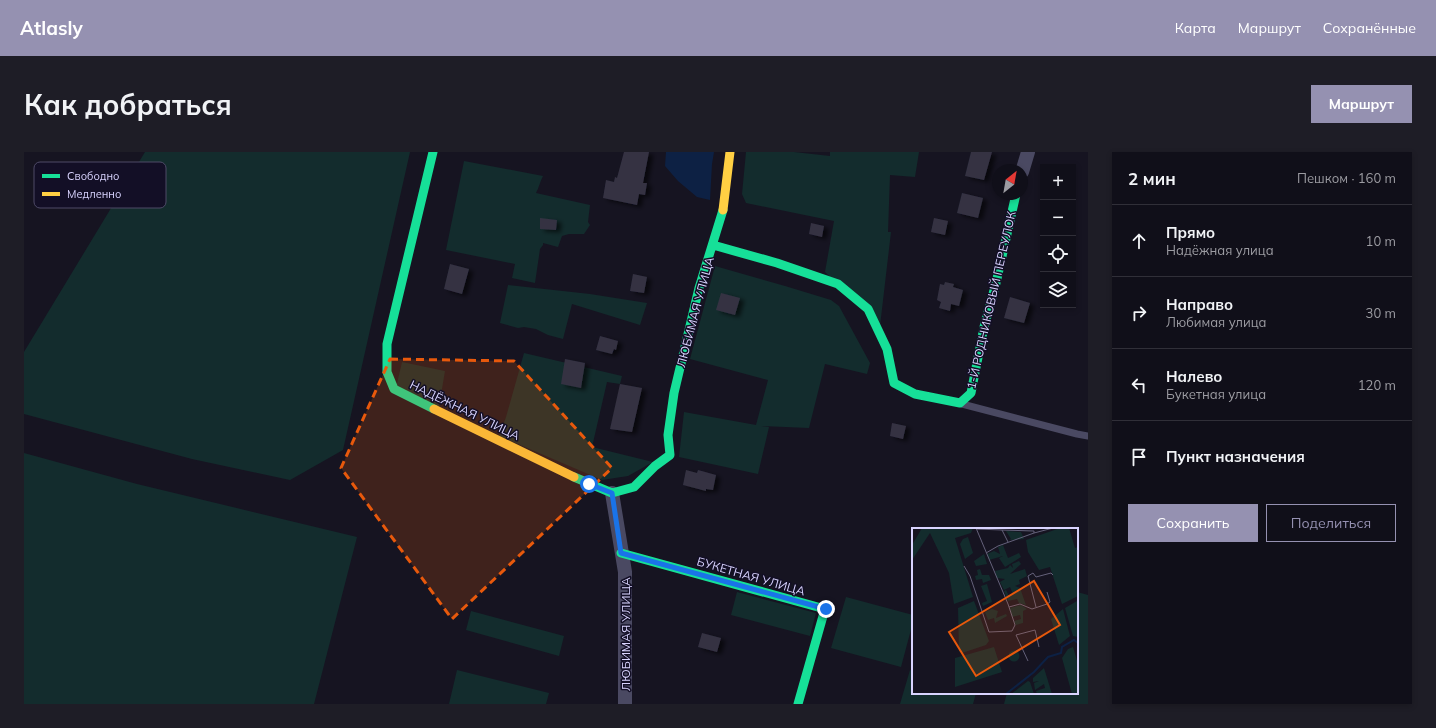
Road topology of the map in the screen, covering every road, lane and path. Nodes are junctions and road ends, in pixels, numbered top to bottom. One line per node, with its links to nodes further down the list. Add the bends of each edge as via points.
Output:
1 (433, 152): 9 (street, НАДЁЖНАЯ УЛИЦА, via 387,344 387,372 394,389)
2 (730, 152): 6 (street, ЛЮБИМАЯ УЛИЦА, via 723,213)
3 (1028, 152): 4 (street)
4 (1024, 164)
5 (1015, 200): 7 (street, 1-Й РОДНИКОВЫЙ ПЕРЕУЛОК, via 971,393)
6 (712, 245): 7 (street, via 838,284 868,309 887,349 894,382 915,394); 9 (street, ЛЮБИМАЯ УЛИЦА, via 674,393 668,435 670,455 634,487)
7 (960, 403): 8 (lane)
8 (1088, 436)
9 (612, 493): 10 (street, ЛЮБИМАЯ УЛИЦА)
10 (621, 553): 11 (street, ЛЮБИМАЯ УЛИЦА, via 625,572); 12 (street, БУКЕТНАЯ УЛИЦА, via 826,609)
11 (624, 704)
12 (798, 704)

